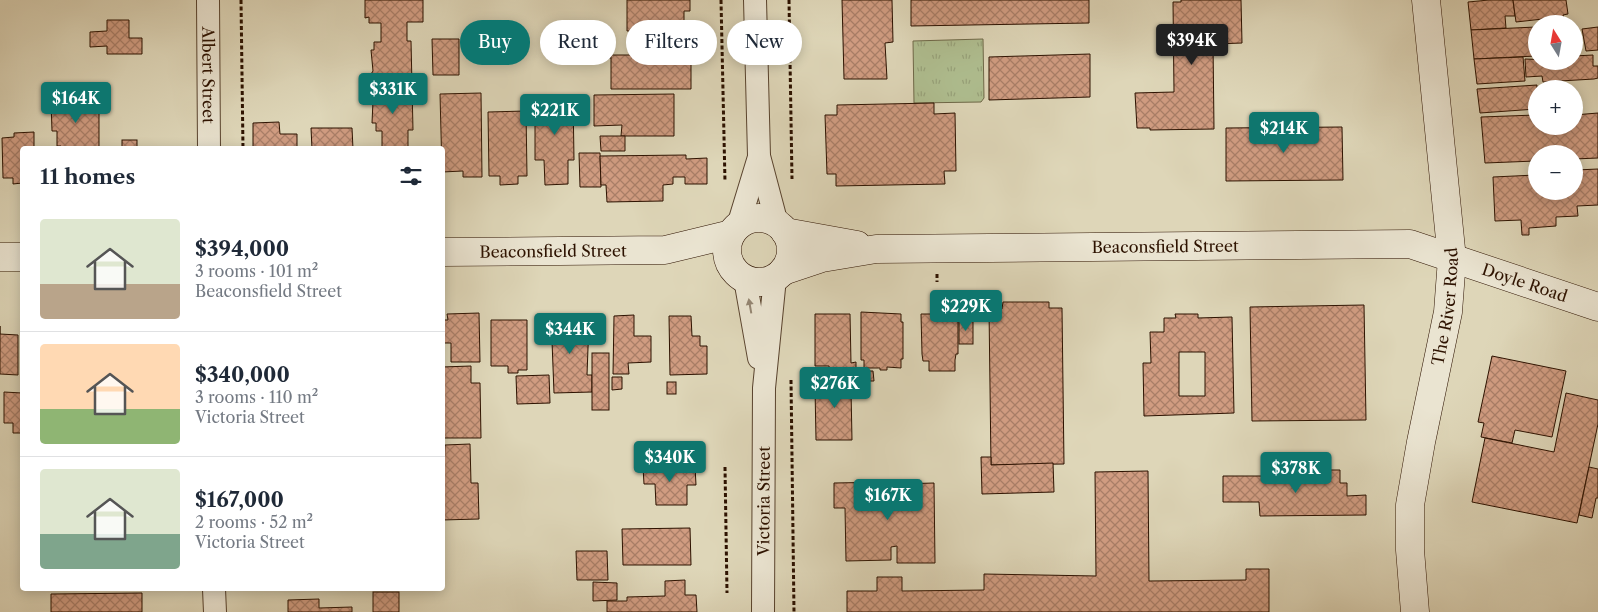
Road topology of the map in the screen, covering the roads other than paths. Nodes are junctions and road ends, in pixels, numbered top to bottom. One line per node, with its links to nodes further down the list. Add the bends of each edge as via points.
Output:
1 (208, 0): 4 (street, Albert Street)
2 (755, 0): 5 (street)
3 (1426, 0): 13 (main road, The River Road)
4 (209, 146)
5 (759, 156): 6 (street); 7 (street)
6 (781, 228): 7 (main road, via 757,218); 8 (main road, Beaconsfield Street); 15 (main road, via 790,241 791,252)
7 (734, 230): 9 (main road, Beaconsfield Street); 14 (main road, via 726,255)
8 (876, 249): 13 (main road, Beaconsfield Street, via 1410,244); 15 (main road, Beaconsfield Street, via 822,258)
9 (665, 250): 10 (main road, Beaconsfield Street); 14 (main road, Beaconsfield Street)
10 (445, 252)
11 (0, 257): 12 (main road)
12 (20, 257)
13 (1452, 259): 16 (main road, Doyle Road); 21 (main road, The River Road, via 1448,312 1410,505)
14 (737, 272): 15 (main road, via 760,282); 17 (street, Victoria Street, one-way to 14)
15 (779, 274): 17 (street, Victoria Street)
16 (1598, 307)
17 (764, 388): 20 (street, Victoria Street)
18 (214, 591): 19 (street)
19 (215, 612)
20 (763, 612)
21 (1415, 612)

